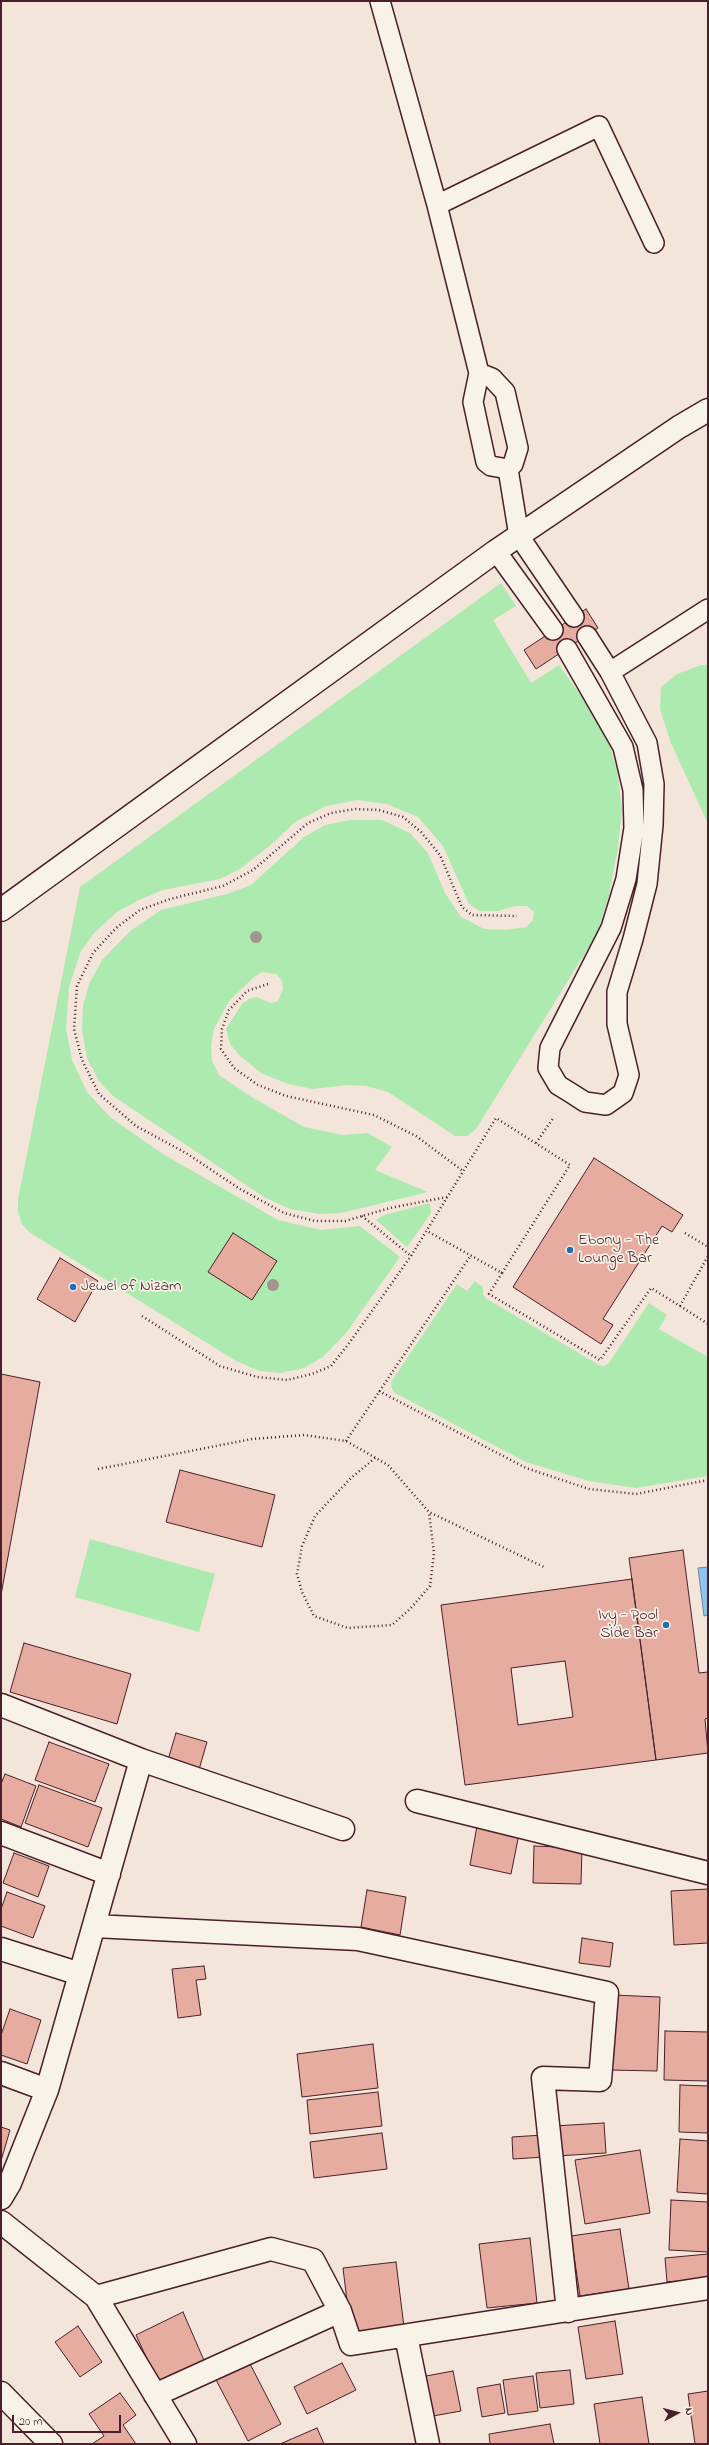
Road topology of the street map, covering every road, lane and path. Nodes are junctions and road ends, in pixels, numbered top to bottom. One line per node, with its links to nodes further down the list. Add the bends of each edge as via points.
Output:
1 (380, 1): 2 (lane)
2 (436, 205): 3 (lane, via 599,126); 4 (lane)
3 (654, 243)
4 (478, 373): 6 (lane, via 473,402 486,462 491,466); 6 (lane, via 492,378 505,392 518,448 514,464)
5 (708, 410): 7 (street)
6 (508, 470): 7 (lane)
7 (519, 536): 8 (street); 10 (lane)
8 (496, 551): 11 (lane); 15 (street)
9 (708, 609): 14 (lane)
10 (574, 617)
11 (554, 630)
12 (586, 636): 14 (lane)
13 (567, 649): 14 (lane, via 623,747 633,790 634,828 626,879 611,928 550,1048 548,1068 558,1085 584,1102 606,1105 623,1093 630,1076 617,1024 617,992 634,939 647,884 654,784 647,743)
14 (610, 672)
15 (1, 910)
16 (516, 916): 20 (path, via 472,915 462,907 440,855 421,832 403,818 378,810 355,809 331,813 308,823 253,870 223,886 170,899 140,910 116,928 93,953 77,986 74,1029 82,1060 99,1094 136,1126 186,1153 240,1190 284,1213 316,1221 345,1221)
17 (268, 984): 18 (path, via 247,991 229,1010 222,1029 221,1050 234,1068 258,1085 286,1096 374,1115 416,1136)
18 (463, 1172): 19 (path); 27 (path, via 496,1118 570,1165)
19 (447, 1197): 20 (path); 21 (path)
20 (362, 1216): 25 (path)
21 (427, 1231): 24 (path); 25 (path)
22 (685, 1233): 23 (path)
23 (708, 1247)
24 (471, 1255): 27 (path); 31 (path)
25 (411, 1256): 29 (path, via 331,1366 288,1380 257,1377 220,1366)
26 (708, 1256): 28 (path)
27 (502, 1273): 28 (path, via 489,1294 600,1360 651,1288)
28 (680, 1306): 30 (path)
29 (142, 1316)
30 (708, 1324)
31 (379, 1391): 32 (path); 35 (path, via 526,1468 589,1489 636,1494)
32 (346, 1441): 33 (path); 34 (path, via 304,1435 252,1439)
33 (375, 1458): 36 (path, via 388,1465); 36 (path, via 351,1478 315,1516 302,1546 297,1574 302,1592 314,1616 348,1628 392,1625 411,1608 430,1586 434,1553)
34 (98, 1469)
35 (708, 1480)
36 (429, 1512): 37 (path)
37 (544, 1567)
38 (1, 1705): 39 (street)
39 (141, 1760): 41 (street); 44 (street)
40 (417, 1801): 43 (street)
41 (342, 1829)
42 (1, 1833): 44 (street)
43 (708, 1873)
44 (109, 1874): 45 (street)
45 (94, 1926): 47 (street); 55 (street, via 358,1939 607,1993 600,2080 543,2078)
46 (1, 1949): 47 (street)
47 (80, 1974): 49 (street)
48 (1, 2073): 49 (street)
49 (47, 2090): 50 (street)
50 (4, 2187)
51 (1, 2222): 53 (street)
52 (708, 2288): 55 (street)
53 (96, 2297): 54 (street, via 271,2249 313,2260); 58 (street)
54 (340, 2311): 56 (street, via 351,2344); 58 (street)
55 (568, 2311): 56 (street)
56 (406, 2336): 61 (street)
57 (1, 2393): 59 (street)
58 (155, 2395): 60 (street)
59 (51, 2444)
60 (185, 2444)
61 (428, 2444)

